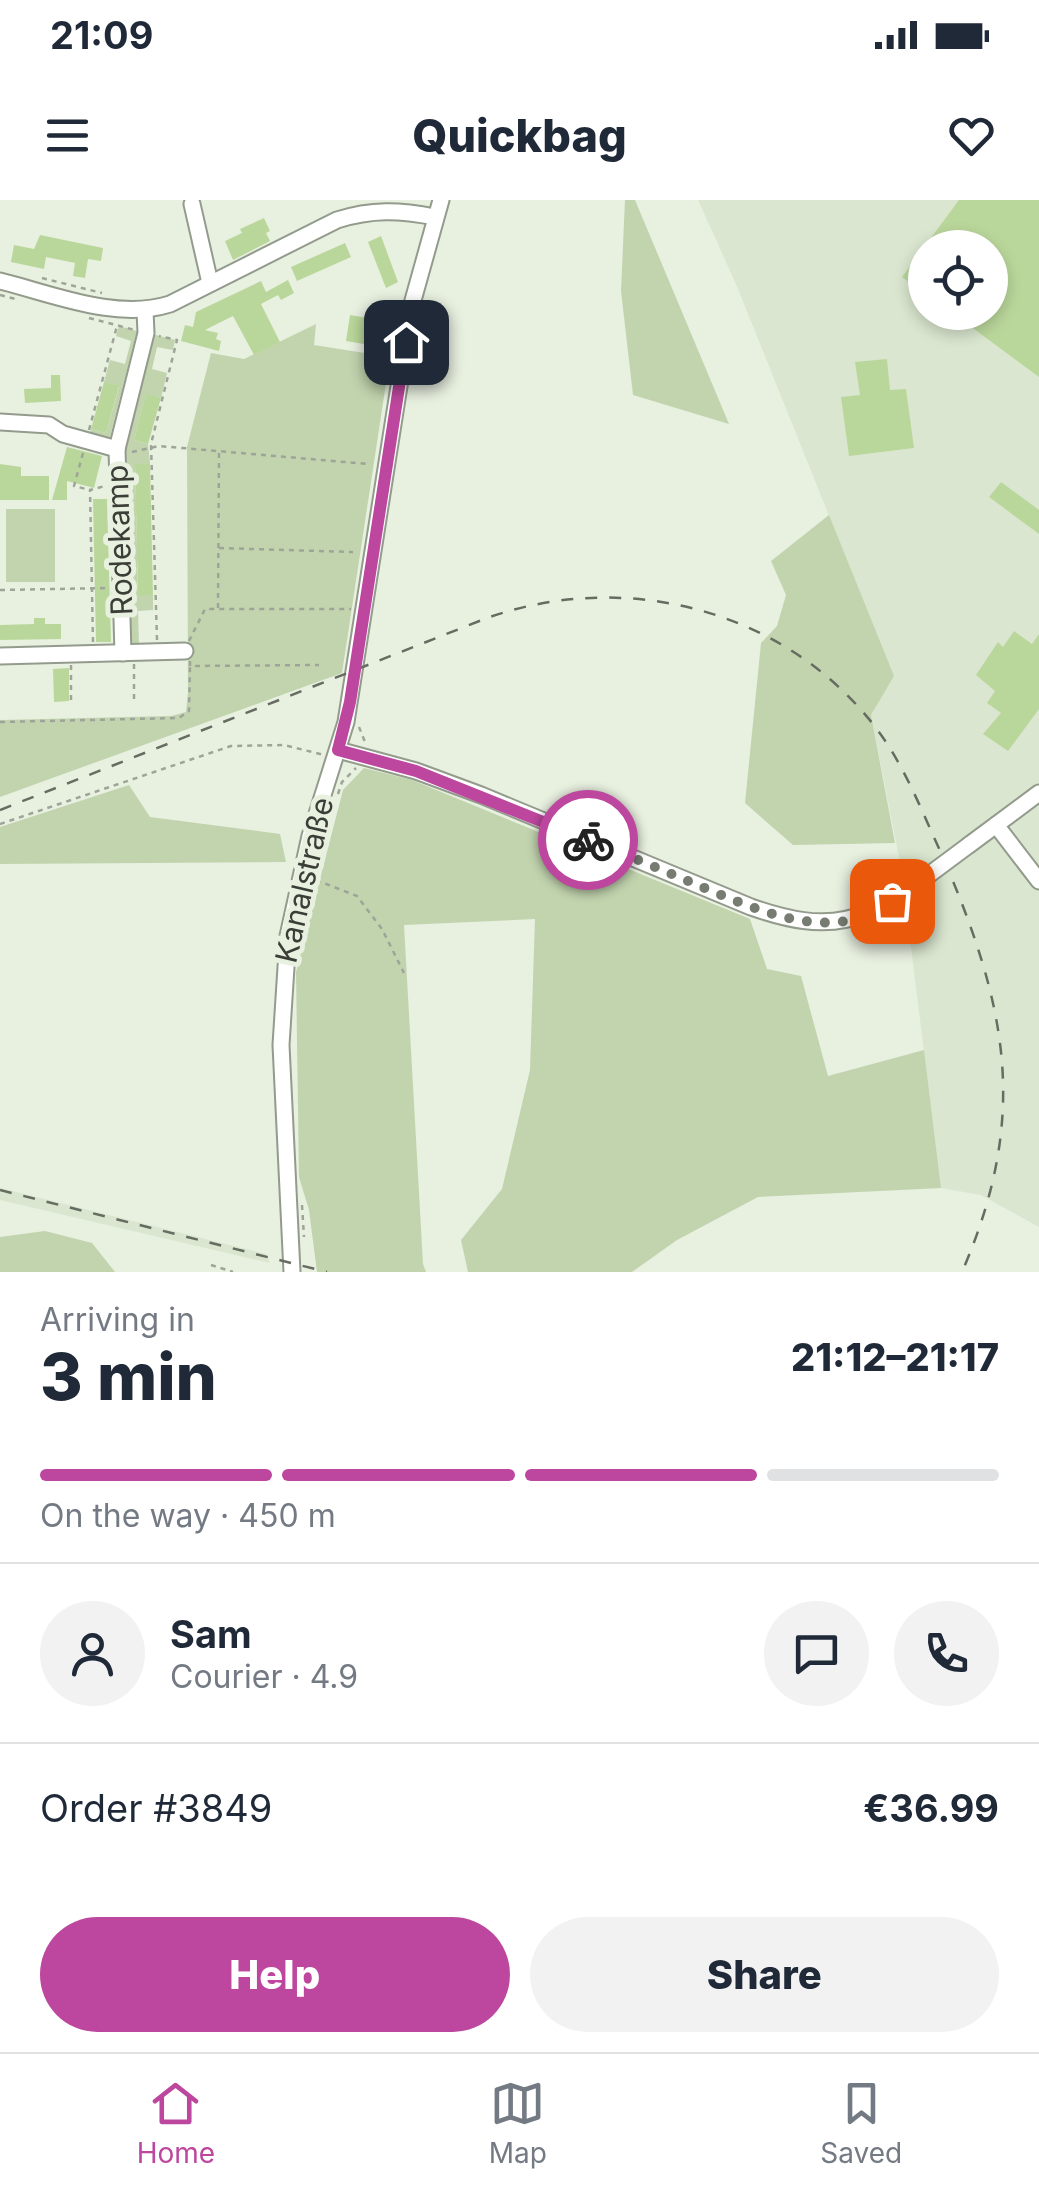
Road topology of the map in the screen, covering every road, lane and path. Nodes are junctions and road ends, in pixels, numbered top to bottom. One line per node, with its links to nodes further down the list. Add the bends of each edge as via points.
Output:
1 (441, 200): 4 (street, Kanalstraße)
2 (192, 204): 7 (street)
3 (360, 206): 4 (street); 7 (street)
4 (435, 217): 27 (street, Kanalstraße, via 412,304)
5 (38, 278): 8 (path)
6 (0, 281): 9 (street)
7 (210, 283): 9 (street)
8 (114, 296)
9 (145, 310): 11 (street, Rodekamp)
10 (117, 326): 13 (path)
11 (146, 333): 14 (path, via 177,340); 15 (street, Rodekamp)
12 (0, 422): 13 (street, via 49,425)
13 (86, 441): 15 (street); 19 (path, via 74,486)
14 (152, 446): 15 (path); 16 (path); 29 (path)
15 (118, 449): 18 (street, Rodekamp)
16 (219, 451): 17 (path); 22 (path)
17 (368, 464)
18 (118, 488): 19 (path); 20 (street, Rodekamp)
19 (90, 490): 21 (path)
20 (120, 539): 21 (path); 25 (street, Rodekamp)
21 (91, 540): 24 (path)
22 (218, 548): 23 (path); 28 (path)
23 (353, 552)
24 (92, 588): 25 (path); 26 (path); 32 (path)
25 (122, 588): 30 (street, Rodekamp)
26 (0, 590)
27 (364, 608): 28 (path); 40 (street, Kanalstraße)
28 (218, 609): 34 (path, via 204,609)
29 (157, 652): 30 (street); 34 (street)
30 (129, 653): 32 (street); 36 (path)
31 (70, 654): 32 (street); 33 (street); 37 (path)
32 (93, 654)
33 (0, 656)
34 (188, 658): 35 (path); 38 (path, via 189,711 179,718)
35 (319, 665)
36 (134, 700)
37 (72, 703)
38 (0, 722)
39 (359, 722): 41 (path, via 365,743)
40 (337, 754): 41 (street); 41 (path); 45 (path, via 231,746); 48 (street, Kanalstraße)
41 (360, 762): 43 (path, Kanalstraße); 46 (street, bridge, via 416,771 780,917 823,923 886,906)
42 (1039, 793): 46 (street)
43 (335, 802)
44 (331, 813): 47 (path, Kanalstraße)
45 (0, 824)
46 (996, 825): 49 (street)
47 (322, 846)
48 (300, 876): 50 (path, via 357,896); 55 (street, Kanalstraße, via 285,959 280,1045)
49 (1039, 881)
50 (404, 973)
51 (300, 1199): 52 (path)
52 (304, 1240)
53 (211, 1265): 54 (path)
54 (233, 1272)
55 (292, 1272)

